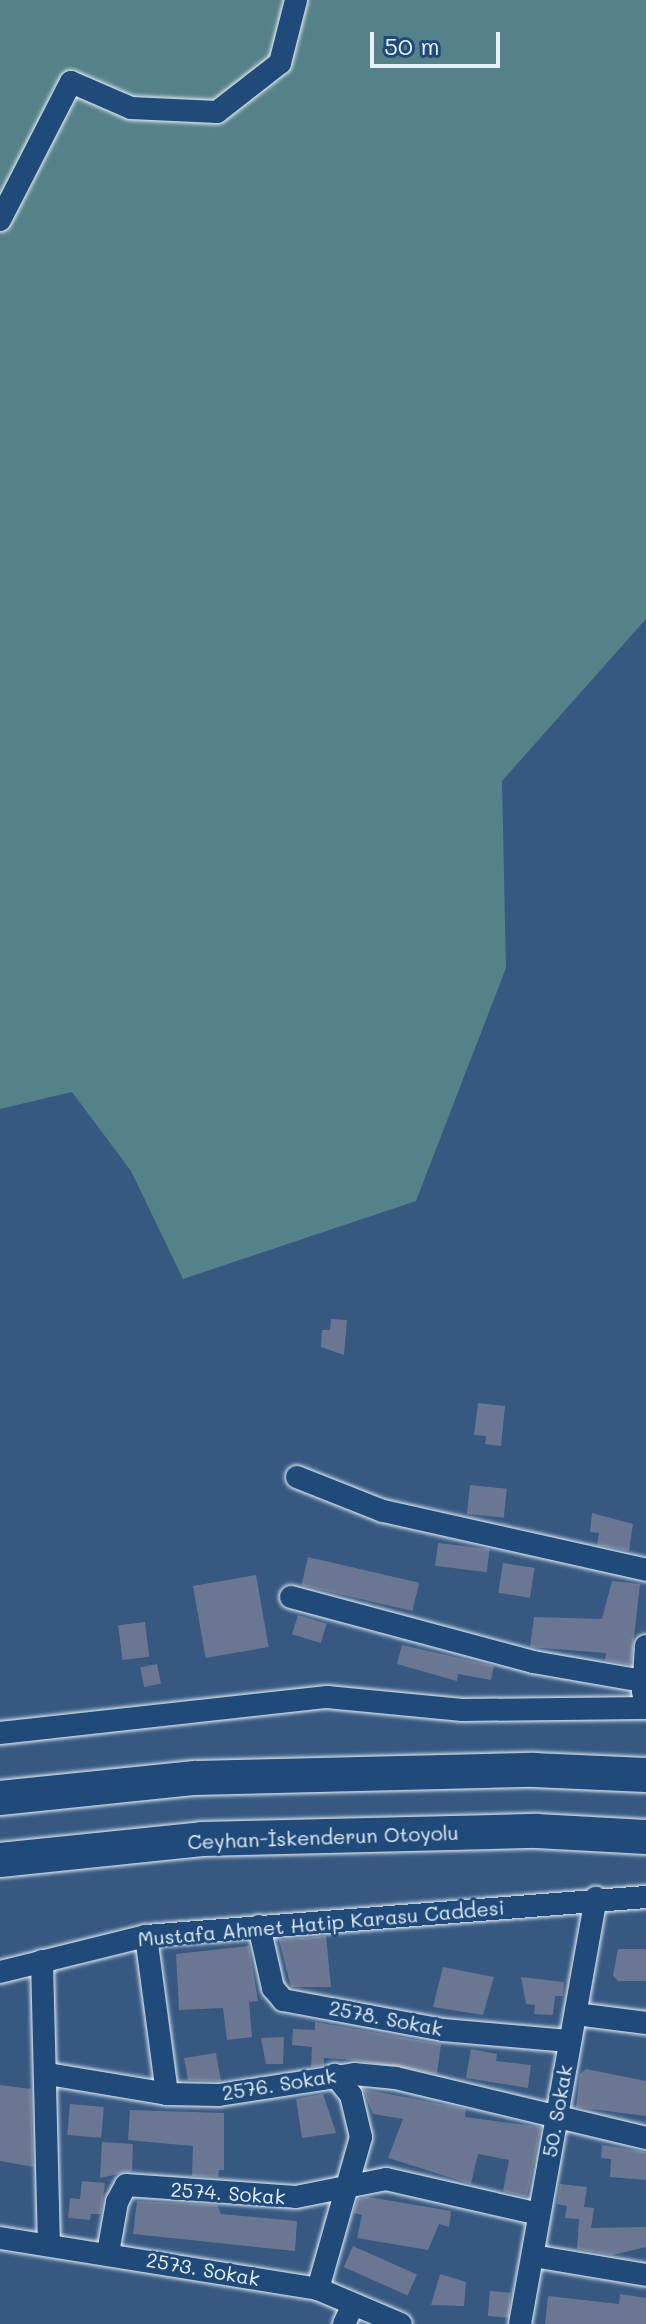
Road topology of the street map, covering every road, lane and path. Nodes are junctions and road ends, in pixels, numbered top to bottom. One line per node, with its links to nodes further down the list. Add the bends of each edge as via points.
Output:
1 (296, 0): 2 (street, via 280,63 217,112 131,108 71,82)
2 (0, 220)
3 (297, 1477): 4 (street, via 383,1511)
4 (646, 1570)
5 (291, 1597): 7 (street, via 533,1662)
6 (646, 1646): 7 (street)
7 (643, 1681): 8 (street)
8 (645, 1708): 9 (street, via 462,1710 327,1697)
9 (0, 1733)
10 (646, 1775): 11 (highway, via 534,1770 195,1778)
11 (0, 1798)
12 (646, 1837): 13 (highway, Ceyhan-İskenderun Otoyolu, via 537,1831 202,1839)
13 (0, 1860)
14 (646, 1897): 15 (street, Mustafa Ahmet Hatip Karasu Caddesi)
15 (596, 1898): 16 (street, Mustafa Ahmet Hatip Karasu Caddesi); 20 (street, 50. Sokak)
16 (259, 1926): 17 (street, Mustafa Ahmet Hatip Karasu Caddesi); 22 (street, 2578. Sokak, via 273,1988 283,2000 443,2030)
17 (146, 1936): 18 (street, Mustafa Ahmet Hatip Karasu Caddesi); 25 (street)
18 (42, 1961): 19 (street, Mustafa Ahmet Hatip Karasu Caddesi); 23 (street)
19 (0, 1972)
20 (576, 2014): 21 (street); 22 (street, 50. Sokak)
21 (646, 2023)
22 (569, 2041): 26 (street, 50. Sokak)
23 (48, 2074): 25 (street, 2576. Sokak); 31 (street)
24 (335, 2075): 25 (street, 2576. Sokak, via 219,2095); 26 (street, 2576. Sokak, via 396,2078); 28 (street, via 351,2095 361,2123 355,2162)
25 (167, 2094)
26 (556, 2116): 27 (street, 2576. Sokak); 29 (street, 50. Sokak)
27 (646, 2138)
28 (343, 2188): 29 (street, 2574. Sokak, via 386,2179); 32 (street, 2574. Sokak, via 296,2197 126,2185 117,2202); 35 (street)
29 (539, 2214): 33 (street, 50. Sokak)
30 (0, 2238): 31 (street, 2573. Sokak)
31 (49, 2244): 32 (street, 2573. Sokak)
32 (108, 2253): 35 (street, 2573. Sokak)
33 (533, 2256): 34 (street); 38 (street, 50. Sokak)
34 (646, 2275)
35 (318, 2289): 36 (street, 2573. Sokak)
36 (348, 2314): 37 (street, 2573. Sokak)
37 (401, 2324)
38 (520, 2324)

